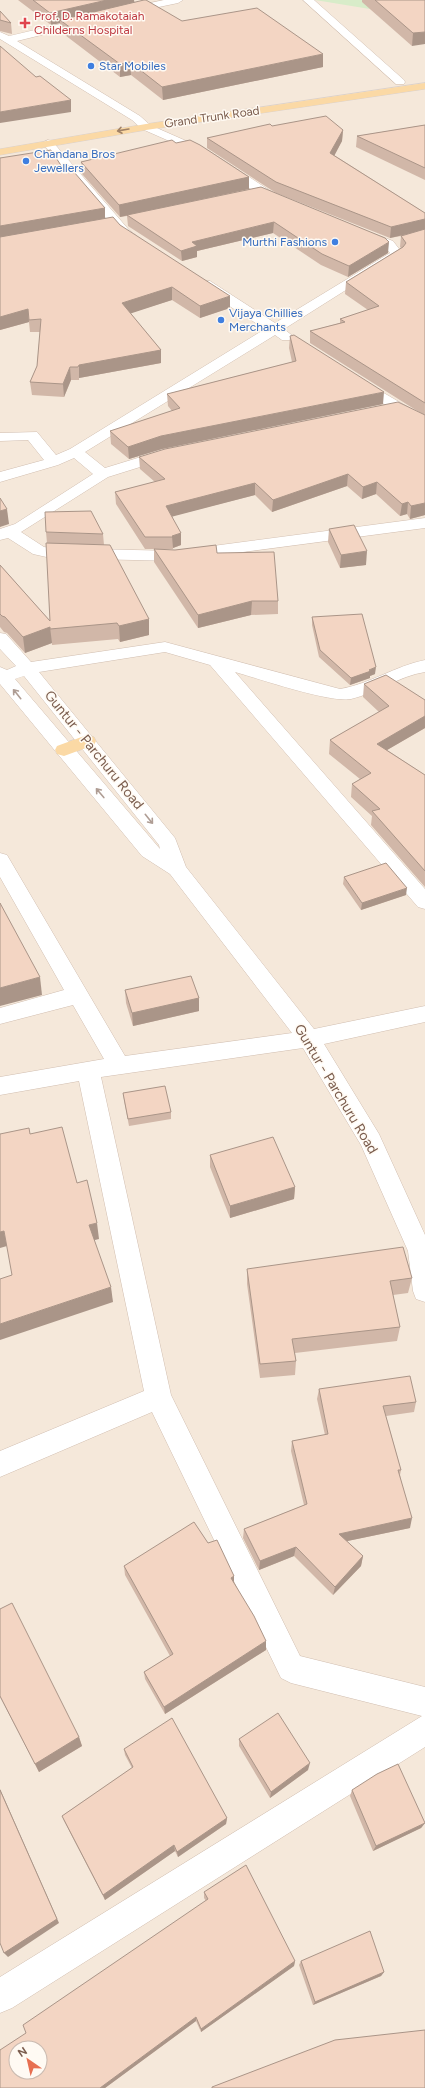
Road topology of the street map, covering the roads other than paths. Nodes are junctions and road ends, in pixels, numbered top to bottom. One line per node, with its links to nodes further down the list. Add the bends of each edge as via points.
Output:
1 (131, 0): 4 (street)
2 (178, 0): 4 (street)
3 (308, 0): 9 (street)
4 (142, 7): 5 (street)
5 (112, 15)
6 (97, 18): 7 (street)
7 (4, 40): 11 (street)
8 (425, 78): 9 (main road, Grand Trunk Road)
9 (400, 82): 11 (main road, Grand Trunk Road)
10 (425, 86): 11 (main road, Grand Trunk Road)
11 (141, 123): 12 (main road, Grand Trunk Road); 13 (main road, Grand Trunk Road, one-way to 13); 15 (street, via 205,153)
12 (0, 142)
13 (48, 143): 14 (main road, Grand Trunk Road); 19 (street)
14 (0, 152)
15 (263, 192): 16 (street); 17 (street)
16 (248, 195)
17 (293, 206)
18 (132, 220): 19 (street)
19 (117, 223): 20 (street); 24 (street, via 125,233)
20 (103, 226)
21 (352, 230): 23 (street)
22 (403, 240): 23 (street)
23 (389, 244): 26 (street, via 397,254)
24 (144, 245)
25 (197, 279): 26 (street)
26 (276, 330): 27 (street); 33 (street)
27 (295, 342)
28 (346, 375): 29 (street)
29 (398, 407): 30 (street); 31 (street)
30 (375, 412)
31 (425, 423)
32 (0, 437): 35 (street, via 32,435)
33 (75, 452): 35 (street); 36 (street)
34 (177, 452): 36 (street)
35 (53, 462): 37 (street)
36 (103, 474): 39 (street)
37 (0, 477)
38 (425, 523): 39 (street, via 175,556 51,554 39,552)
39 (5, 533)
40 (0, 638): 43 (street, Guntur - Parchuru Road)
41 (217, 662): 42 (street, via 340,695 359,690 408,669); 43 (street, via 165,647); 49 (street)
42 (425, 666)
43 (27, 668): 44 (street); 45 (street, Guntur - Parchuru Road)
44 (2, 675): 46 (street, Guntur - Parchuru Road, one-way to 44)
45 (87, 741): 46 (main road); 48 (street, Guntur - Parchuru Road, one-way to 48, via 168,843)
46 (64, 750): 48 (street, Guntur - Parchuru Road, one-way to 46, via 149,851)
47 (0, 860): 50 (street)
48 (177, 869): 53 (street, Guntur - Parchuru Road)
49 (425, 902)
50 (78, 995): 52 (street); 54 (street)
51 (425, 1014): 53 (street)
52 (0, 1016)
53 (308, 1039): 54 (street); 57 (street, Guntur - Parchuru Road, via 371,1141)
54 (119, 1066): 55 (street)
55 (88, 1070): 56 (street); 59 (street)
56 (0, 1086)
57 (423, 1248): 58 (street, Guntur - Parchuru Road)
58 (425, 1291)
59 (158, 1397): 60 (street); 61 (street, via 291,1668)
60 (0, 1464)
61 (425, 1702)
62 (425, 1730): 63 (street)
63 (0, 1996)

